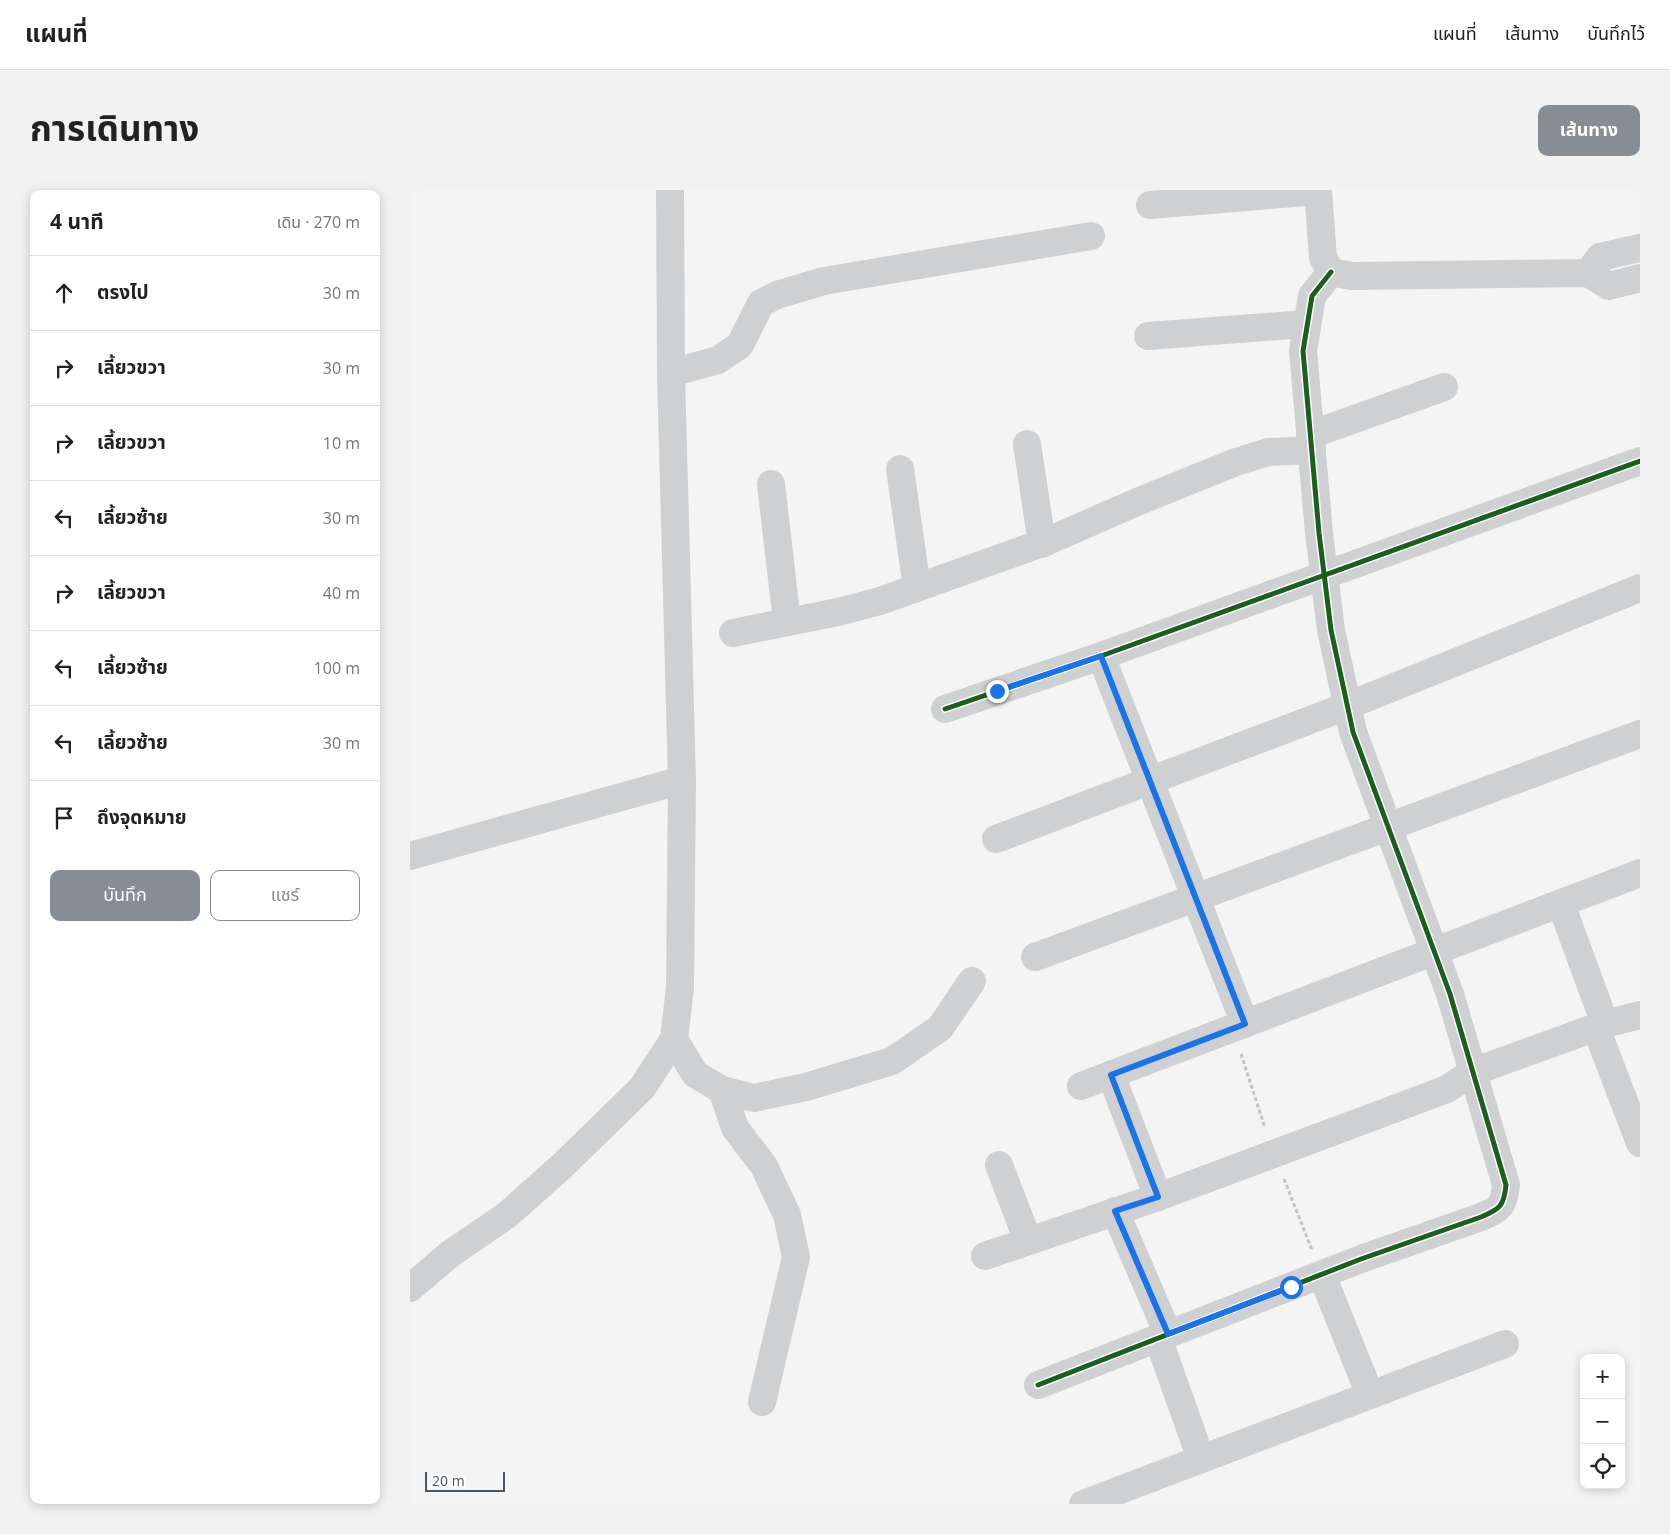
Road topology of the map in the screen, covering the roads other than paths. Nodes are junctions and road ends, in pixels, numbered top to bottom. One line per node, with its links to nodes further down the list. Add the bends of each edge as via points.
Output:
1 (670, 190): 12 (street)
2 (1318, 190): 3 (street); 7 (street, via 1323,258)
3 (1193, 196): 4 (street)
4 (1150, 205)
5 (1091, 236): 12 (street, via 824,281 777,295 761,303 740,345 718,360)
6 (1640, 248): 8 (street, via 1600,257)
7 (1331, 272): 8 (street, via 1351,276); 10 (street, via 1312,296)
8 (1588, 273): 9 (street, via 1609,286)
9 (1640, 278)
10 (1306, 324): 11 (street); 14 (street, via 1302,351)
11 (1148, 336)
12 (671, 373): 29 (street)
13 (1444, 387): 14 (street)
14 (1311, 442): 19 (street, via 1236,462); 20 (street)
15 (1027, 444): 19 (street)
16 (1640, 461): 20 (street)
17 (900, 469): 21 (street)
18 (771, 484): 23 (street)
19 (1042, 544): 21 (street)
20 (1325, 575): 25 (street); 26 (street, via 1332,630)
21 (917, 588): 23 (street, via 846,610)
22 (1640, 588): 26 (street)
23 (787, 622): 24 (street)
24 (733, 633)
25 (1101, 656): 27 (street); 30 (street)
26 (1348, 706): 30 (street); 31 (street, via 1353,732)
27 (945, 709)
28 (1640, 734): 31 (street)
29 (682, 780): 33 (street); 43 (street, via 680,988)
30 (1151, 780): 32 (street); 35 (street)
31 (1388, 826): 35 (street); 37 (street)
32 (996, 839)
33 (410, 856)
34 (1640, 873): 36 (street)
35 (1195, 900): 38 (street); 41 (street)
36 (1561, 904): 37 (street); 42 (street)
37 (1434, 953): 41 (street); 44 (street, via 1450,994)
38 (1035, 957)
39 (972, 981): 47 (street, via 940,1028 892,1061 806,1087 754,1098)
40 (1640, 1015): 42 (street)
41 (1245, 1024): 45 (street)
42 (1600, 1026): 44 (street); 48 (street)
43 (674, 1040): 47 (street, via 695,1074); 55 (street, via 642,1088 562,1166 506,1215 450,1254)
44 (1472, 1072): 50 (street, via 1446,1089); 54 (street, via 1506,1185 1504,1202 1495,1211)
45 (1111, 1075): 46 (street); 50 (street)
46 (1081, 1086)
47 (722, 1090): 60 (street, via 735,1128 764,1166 787,1215 796,1257)
48 (1640, 1143)
49 (999, 1165): 52 (street)
50 (1158, 1197): 51 (street)
51 (1115, 1211): 52 (street); 56 (street)
52 (1028, 1241): 53 (street)
53 (985, 1256)
54 (1322, 1276): 56 (street); 59 (street)
55 (410, 1288)
56 (1163, 1336): 58 (street); 61 (street)
57 (1504, 1344): 59 (street)
58 (1038, 1385)
59 (1370, 1395): 61 (street)
60 (762, 1402)
61 (1201, 1459): 62 (street)
62 (1083, 1504)

